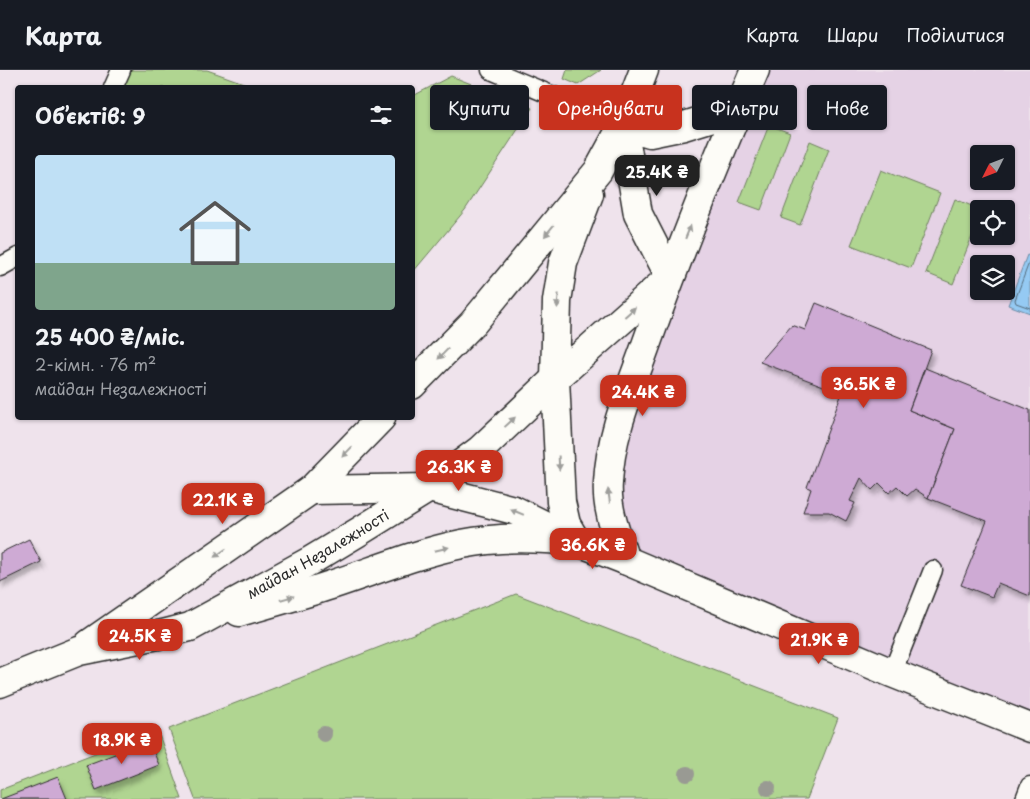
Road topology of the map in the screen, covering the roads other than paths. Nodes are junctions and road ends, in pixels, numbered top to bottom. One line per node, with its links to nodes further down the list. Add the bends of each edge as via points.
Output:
1 (121, 70): 5 (lane)
2 (491, 70): 8 (lane)
3 (644, 70): 6 (main road)
4 (755, 70): 7 (main road, майдан Незалежності)
5 (115, 85)
6 (638, 85)
7 (749, 85)
8 (539, 90)
9 (620, 130): 14 (main road)
10 (624, 130): 17 (main road, via 638,214)
11 (640, 130): 12 (main road, via 650,133)
12 (665, 130)
13 (730, 130): 17 (main road, майдан Незалежності, one-way to 13)
14 (598, 172): 18 (main road, one-way to 18, via 563,263 557,301); 19 (main road, one-way to 19, via 473,323)
15 (15, 259): 16 (lane)
16 (0, 267)
17 (670, 277): 18 (main road, майдан Незалежності, one-way to 17); 24 (main road, one-way to 17, via 612,521 607,485 612,446)
18 (555, 379): 21 (main road, майдан Незалежності, one-way to 18, via 480,450); 23 (main road, one-way to 23, via 561,502 566,524)
19 (415, 382)
20 (379, 420): 22 (main road, one-way to 22)
21 (429, 488): 22 (main road); 23 (main road, one-way to 21, via 514,510); 26 (main road, майдан Незалежності, via 310,561)
22 (311, 490): 27 (main road, one-way to 27)
23 (576, 541): 24 (main road); 26 (main road, one-way to 23, via 463,544 543,538)
24 (625, 560): 28 (main road)
25 (933, 570): 28 (lane)
26 (190, 626): 27 (main road, майдан Незалежності)
27 (79, 651): 29 (main road)
28 (892, 673): 30 (main road)
29 (0, 683)
30 (1030, 728)
31 (1030, 786): 32 (lane)
32 (1025, 799)

